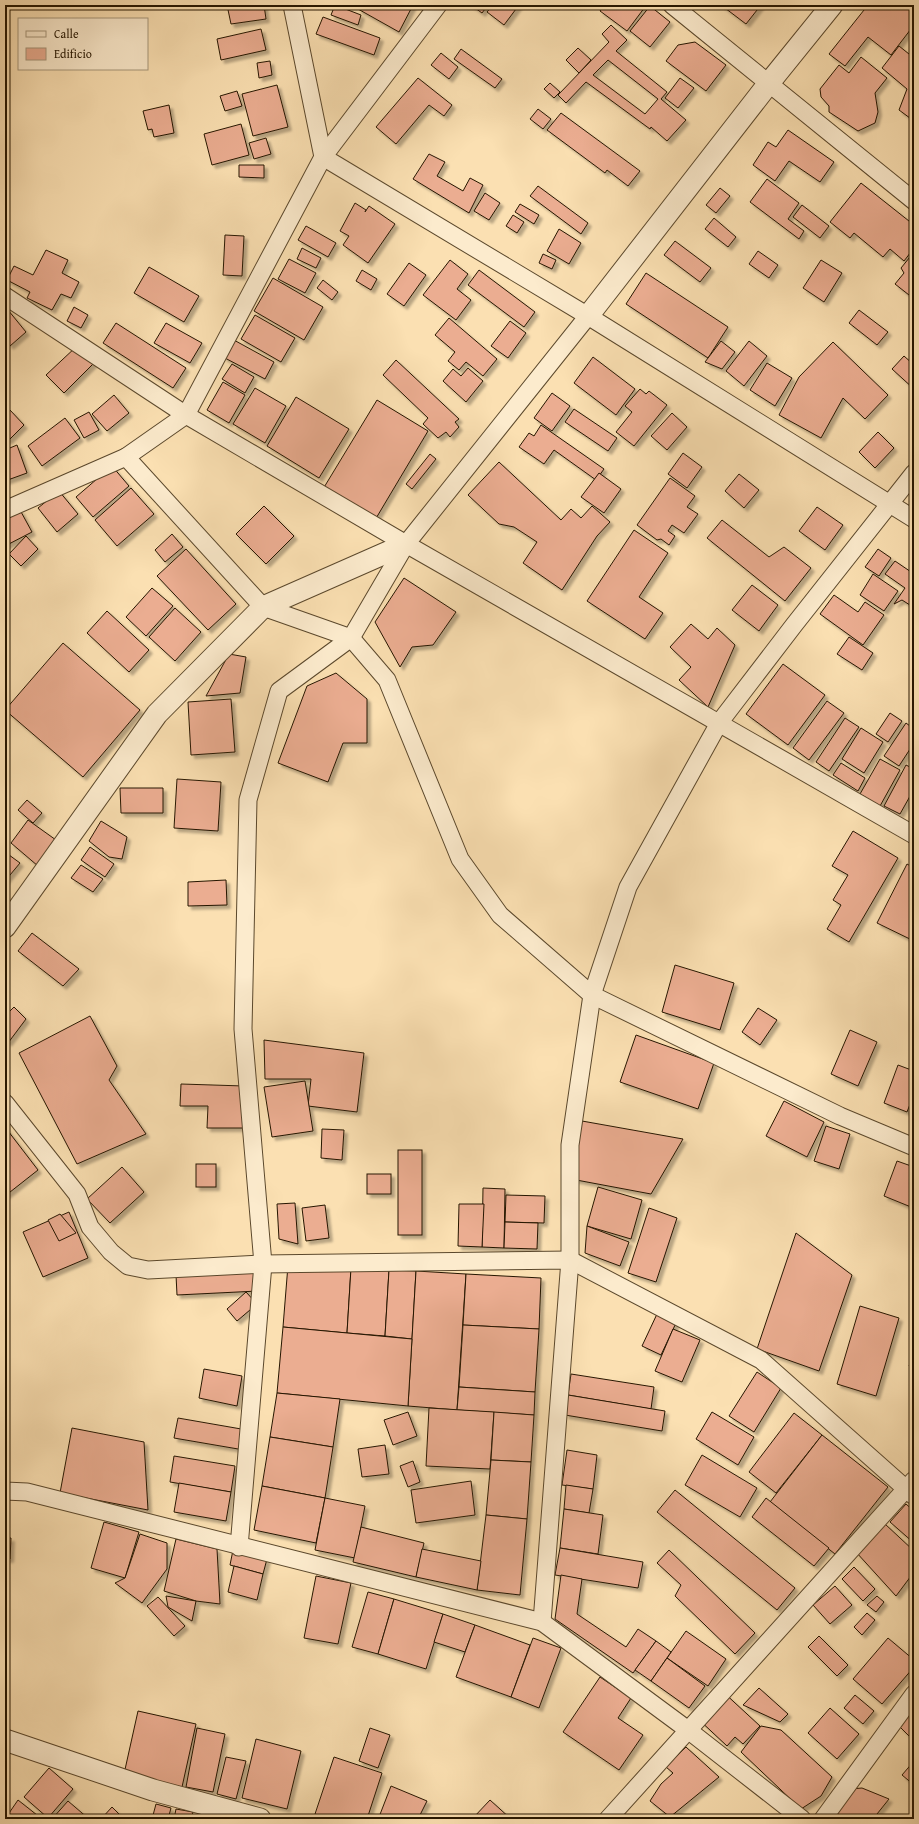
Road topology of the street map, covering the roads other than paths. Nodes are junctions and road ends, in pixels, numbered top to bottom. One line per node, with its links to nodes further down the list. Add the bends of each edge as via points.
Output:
1 (292, 5): 6 (street)
2 (438, 5): 6 (street)
3 (672, 5): 5 (street)
4 (832, 5): 5 (street)
5 (769, 82): 7 (street); 9 (street)
6 (323, 157): 9 (street); 10 (street)
7 (914, 201)
8 (5, 296): 10 (street)
9 (588, 316): 13 (street); 16 (street)
10 (186, 415): 11 (street); 16 (street)
11 (126, 457): 14 (street); 17 (street)
12 (914, 473): 13 (street)
13 (889, 502): 15 (street); 19 (street)
14 (5, 510)
15 (914, 519)
16 (406, 544): 17 (street); 18 (street); 19 (street)
17 (263, 607): 18 (street); 21 (street, via 157,714)
18 (351, 638): 22 (street, via 387,680 460,860 500,915); 26 (street, via 279,691 248,800 243,1029)
19 (719, 723): 20 (street); 22 (street, via 628,887)
20 (914, 835)
21 (5, 927)
22 (592, 995): 24 (street, via 840,1116); 25 (street, via 570,1145)
23 (5, 1104): 26 (street, via 77,1194 90,1227 111,1252 128,1266 148,1270)
24 (914, 1147)
25 (570, 1260): 26 (street); 27 (street, via 761,1360); 30 (street)
26 (263, 1264): 29 (street)
27 (911, 1489): 32 (street)
28 (5, 1491): 29 (street, via 27,1492)
29 (239, 1547): 30 (street)
30 (542, 1622): 32 (street)
31 (914, 1694): 37 (street)
32 (688, 1730): 35 (street); 36 (street)
33 (5, 1740): 34 (street, via 153,1790)
34 (260, 1819)
35 (608, 1819)
36 (802, 1819)
37 (823, 1819)

